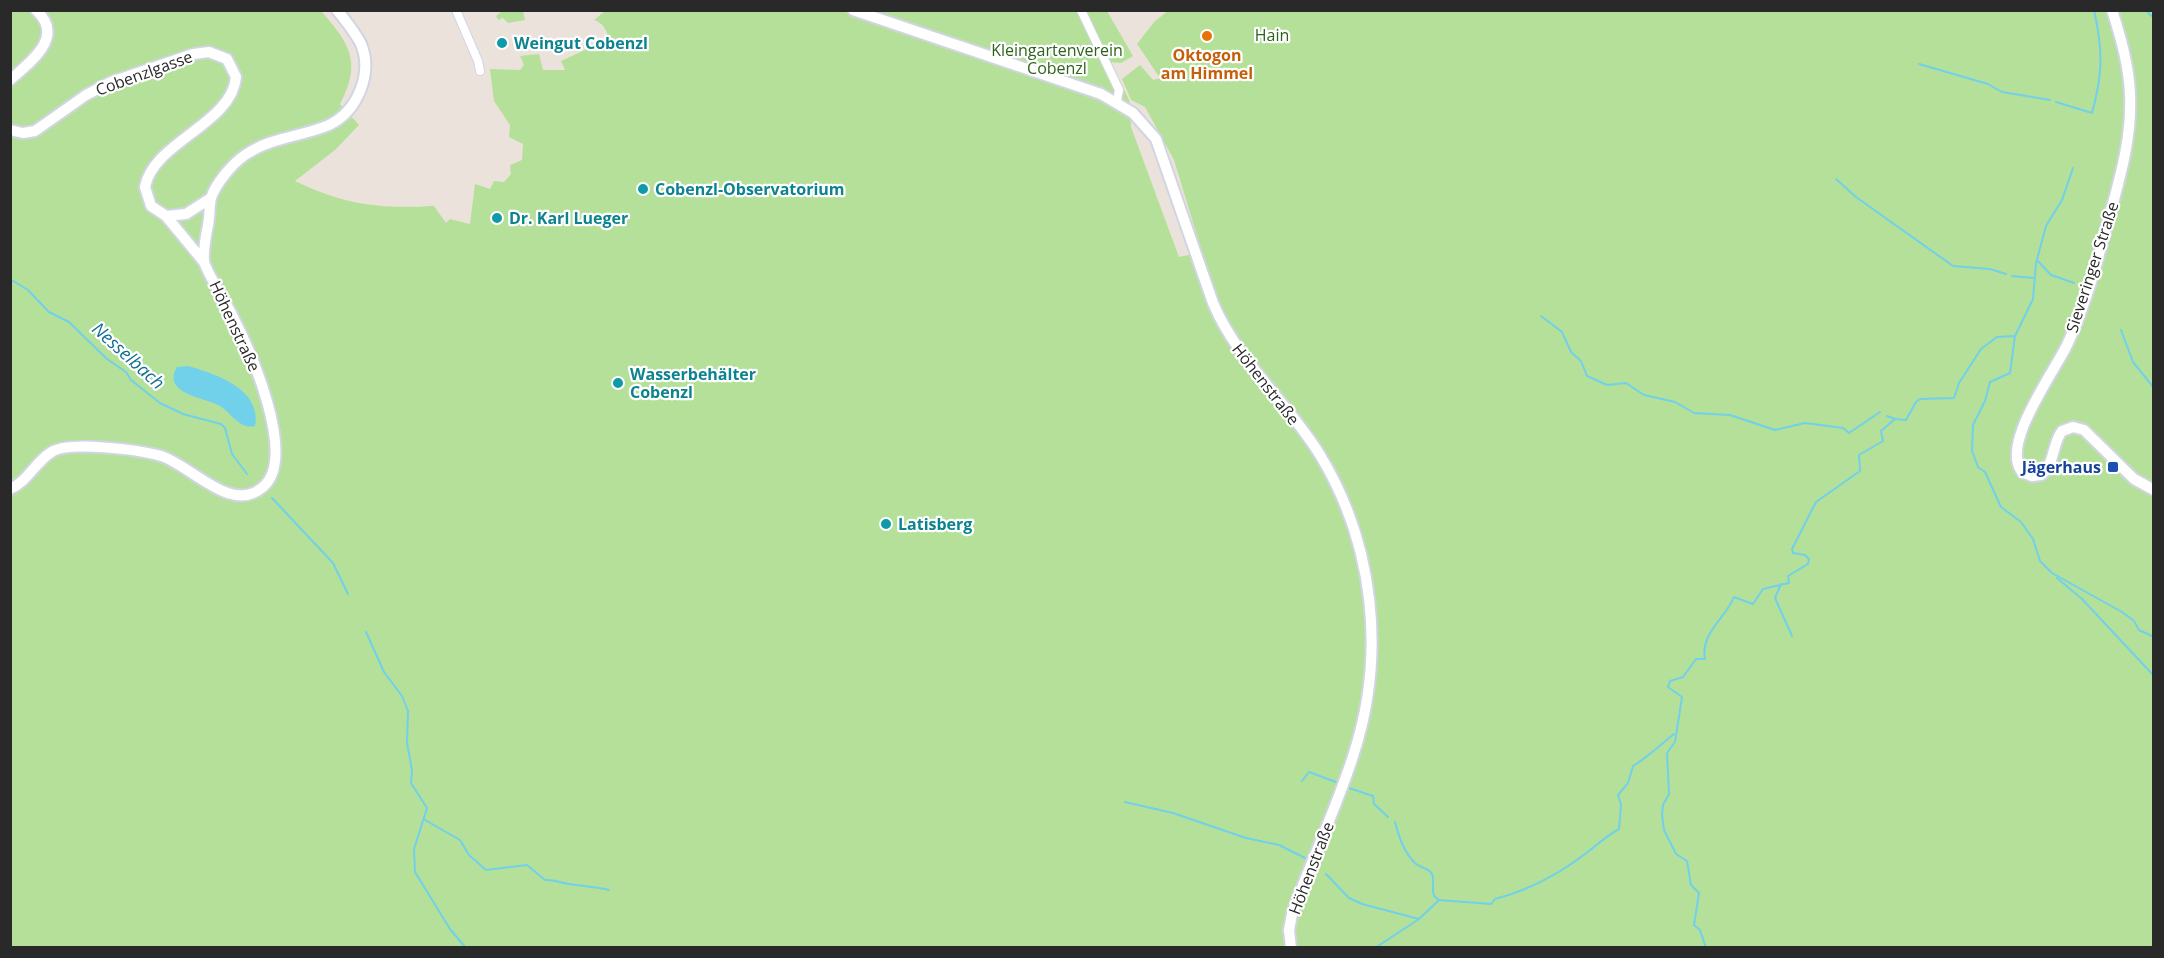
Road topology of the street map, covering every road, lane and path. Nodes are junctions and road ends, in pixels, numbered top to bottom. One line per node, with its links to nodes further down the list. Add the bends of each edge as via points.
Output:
1 (36, 10): 8 (street, via 46,24 46,42 35,59)
2 (338, 10): 11 (street, via 360,42 364,55 364,81 354,104 327,126 281,137 244,156)
3 (456, 10): 7 (street)
4 (853, 10): 9 (street, Höhenstraße)
5 (1081, 10): 9 (street, via 1119,90)
6 (2112, 10): 15 (street, Sieveringer Straße, via 2129,81 2126,155 2085,301 2058,364 2021,427 2016,458 2022,472 2041,475 2050,463 2059,436 2067,428 2078,428 2089,433 2134,479)
7 (480, 71)
8 (10, 80)
9 (1117, 101): 16 (street, Höhenstraße, via 1141,119 1156,139 1217,312 1243,357 1319,454 1345,504 1364,567 1372,634 1366,703 1348,771 1292,914)
10 (10, 130): 12 (street, Cobenzlgasse, via 35,132 111,82 193,54 220,55 235,70 236,84 230,98 155,167 146,183 148,202)
11 (211, 198): 12 (street, via 186,214); 13 (street, Höhenstraße)
12 (166, 216): 13 (street, Cobenzlgasse)
13 (204, 262): 14 (street, Höhenstraße, via 262,385 275,451 274,468 263,487 242,495 229,494 159,456 75,446 53,450)
14 (10, 489)
15 (2154, 490)
16 (1291, 948)

